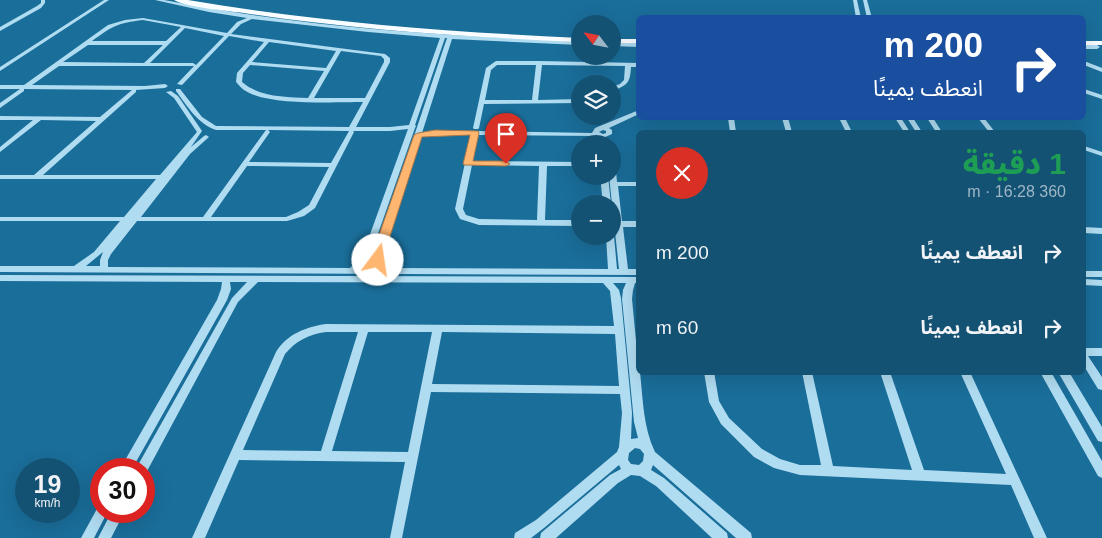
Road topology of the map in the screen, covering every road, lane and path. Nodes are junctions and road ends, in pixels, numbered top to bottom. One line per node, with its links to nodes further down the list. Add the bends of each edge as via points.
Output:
1 (43, 0): 14 (street, via 39,7)
2 (101, 0): 34 (street)
3 (107, 0): 34 (street)
4 (157, 0): 9 (street)
5 (177, 0): 15 (main road, via 252,13)
6 (205, 0): 15 (main road)
7 (856, 0): 10 (street)
8 (865, 0): 11 (street)
9 (236, 14): 12 (street); 19 (street)
10 (858, 15)
11 (869, 15)
12 (255, 17): 19 (street, via 241,21); 23 (street)
13 (0, 21): 14 (street)
14 (9, 24): 18 (street)
15 (368, 24): 16 (main road)
16 (387, 26): 20 (main road); 27 (main road, via 450,34)
17 (184, 28): 19 (street); 30 (street, via 143,19 132,20 110,26); 31 (street)
18 (0, 29)
19 (224, 35): 26 (street); 41 (street); 48 (street)
20 (571, 35)
21 (621, 36): 22 (main road)
22 (636, 36)
23 (447, 37): 28 (street); 67 (street)
24 (1086, 37): 25 (main road)
25 (1102, 37)
26 (267, 40): 33 (street); 35 (street)
27 (571, 41)
28 (571, 42)
29 (621, 42): 32 (main road)
30 (87, 43): 31 (street); 37 (street)
31 (168, 43): 40 (street)
32 (636, 43)
33 (340, 49): 46 (street); 56 (street, via 387,58)
34 (19, 55): 39 (street); 45 (street)
35 (248, 62): 46 (street); 55 (street, via 238,78 245,90 268,98)
36 (539, 63): 42 (street); 58 (street, via 493,65 488,69); 59 (street)
37 (58, 64): 40 (street); 50 (street)
38 (1086, 64): 44 (street)
39 (0, 65)
40 (145, 65): 41 (street)
41 (193, 65): 48 (street)
42 (628, 65): 43 (street); 47 (street, via 627,80)
43 (636, 65)
44 (1100, 68)
45 (0, 69)
46 (328, 70): 55 (street)
47 (621, 85)
48 (177, 86): 51 (street); 68 (street, via 200,118)
49 (0, 89): 50 (street)
50 (24, 89): 51 (street); 52 (street); 60 (street)
51 (166, 90): 52 (street); 75 (street, via 176,97)
52 (134, 91): 64 (street)
53 (1086, 93): 54 (street)
54 (1102, 97)
55 (310, 99): 56 (street)
56 (367, 100): 69 (street)
57 (571, 101): 59 (street)
58 (481, 102): 59 (street); 71 (street)
59 (535, 102)
60 (0, 106)
61 (636, 113): 73 (street)
62 (0, 118): 63 (street)
63 (40, 118): 64 (street); 80 (street)
64 (103, 119): 90 (street)
65 (636, 120): 74 (street)
66 (983, 120): 70 (street)
67 (417, 126): 69 (street); 71 (street); 76 (street); 77 (street)
68 (214, 130): 69 (street); 72 (street); 75 (street)
69 (352, 130): 72 (street); 76 (street); 88 (street)
70 (990, 130)
71 (475, 131): 73 (street); 77 (street); 85 (street)
72 (267, 132): 82 (street)
73 (598, 132): 74 (street, via 607,130); 78 (street)
74 (610, 133)
75 (201, 134): 91 (street); 96 (street)
76 (410, 135): 83 (street)
77 (418, 135): 84 (street)
78 (599, 135)
79 (1086, 149): 81 (street)
80 (0, 150)
81 (1102, 154)
82 (244, 164): 88 (street); 97 (street)
83 (399, 164): 84 (street); 104 (street)
84 (408, 164): 105 (street)
85 (468, 164): 86 (street); 98 (street, via 459,209 463,217 478,222)
86 (543, 164): 87 (street); 98 (street)
87 (571, 164)
88 (334, 165): 97 (street, via 312,206 301,214 279,220)
89 (0, 177): 90 (street)
90 (36, 177): 91 (street)
91 (160, 177): 95 (street)
92 (621, 184): 93 (street)
93 (636, 184)
94 (0, 219): 95 (street)
95 (125, 220): 96 (street); 109 (street, via 97,254)
96 (134, 220): 97 (street); 110 (street, via 105,257)
97 (206, 220)
98 (541, 223): 99 (street)
99 (571, 223)
100 (621, 224): 101 (street)
101 (636, 224)
102 (1086, 230): 103 (street)
103 (1102, 232)
104 (375, 233): 105 (street); 111 (street, via 366,255)
105 (385, 233): 112 (street, via 378,256)
106 (621, 243): 114 (street)
107 (611, 245): 113 (street)
108 (0, 269): 109 (street)
109 (75, 269): 110 (street)
110 (104, 269): 115 (street)
111 (353, 270): 112 (street); 115 (street)
112 (382, 270): 118 (street)
113 (613, 271): 114 (street); 118 (street)
114 (624, 272): 119 (street)
115 (271, 274): 118 (street); 123 (street)
116 (1086, 274): 117 (street)
117 (1102, 274)
118 (456, 275): 124 (street)
119 (636, 277)
120 (636, 277): 124 (street)
121 (0, 278): 122 (street)
122 (226, 278): 123 (street); 141 (street, via 222,300)
123 (256, 278): 140 (street, via 235,300)
124 (605, 279): 130 (street, via 616,294)
125 (636, 279): 130 (street, via 627,295)
126 (1086, 282): 127 (street)
127 (1102, 282)
128 (364, 329): 129 (street); 148 (street, via 319,329 302,334 287,345); 149 (street)
129 (438, 329): 130 (street); 143 (street)
130 (630, 329): 144 (street); 146 (street, via 640,422)
131 (1086, 352): 132 (street)
132 (1102, 352)
133 (1086, 361): 142 (street)
134 (710, 375): 154 (street, via 714,402 720,415 758,453 789,468)
135 (808, 375): 154 (street)
136 (886, 375): 156 (street)
137 (966, 375): 157 (street)
138 (1047, 375): 155 (street)
139 (1065, 375): 145 (street)
140 (189, 381): 141 (street); 151 (street)
141 (175, 382): 150 (street)
142 (1102, 386)
143 (427, 388): 144 (street); 152 (street)
144 (625, 390): 147 (street, via 627,422)
145 (1102, 437)
146 (648, 451): 147 (street, via 637,444); 153 (street, via 649,464); 167 (street)
147 (623, 452): 153 (street, via 624,463); 164 (street)
148 (235, 455): 149 (street); 162 (street)
149 (325, 456): 152 (street)
150 (132, 458)
151 (148, 458)
152 (413, 458): 163 (street)
153 (636, 469): 165 (street, via 614,479); 166 (street, via 664,486)
154 (828, 472): 156 (street)
155 (1102, 472)
156 (920, 476): 157 (street)
157 (1014, 480): 168 (street)
158 (95, 523): 160 (street)
159 (113, 523): 161 (street)
160 (86, 538)
161 (106, 538)
162 (198, 538)
163 (396, 538)
164 (520, 538)
165 (546, 538)
166 (722, 538)
167 (746, 538)
168 (1041, 538)

